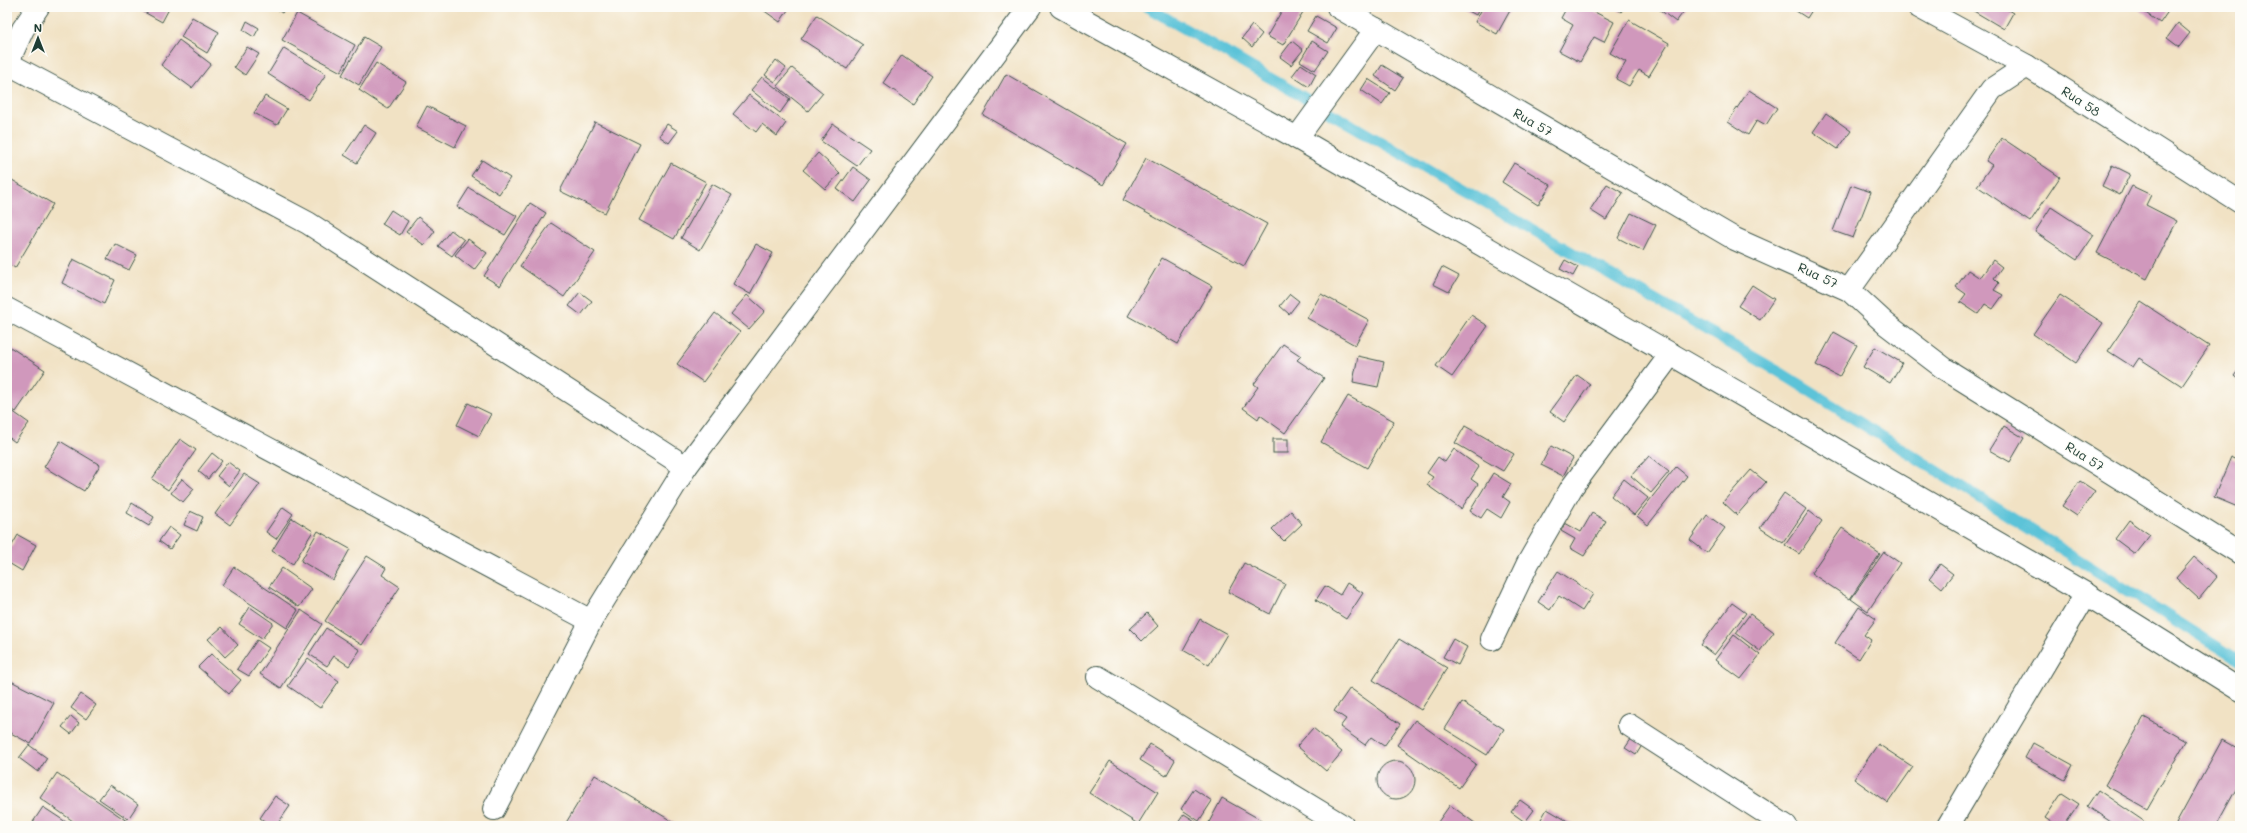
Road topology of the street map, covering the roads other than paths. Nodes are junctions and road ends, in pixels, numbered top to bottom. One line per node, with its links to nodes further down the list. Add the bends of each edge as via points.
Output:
1 (38, 7): 7 (street, via 23,29)
2 (1030, 7): 14 (street)
3 (1061, 7): 9 (street)
4 (1338, 7): 6 (street, Rua 57)
5 (1919, 7): 8 (street, Rua 58)
6 (1376, 29): 9 (street); 11 (street, Rua 57, via 1735,239)
7 (7, 63): 14 (street, via 308,223)
8 (2027, 66): 10 (street, Rua 58); 11 (street, via 1992,89)
9 (1297, 138): 13 (street)
10 (2240, 202)
11 (1849, 290): 15 (street, Rua 57, via 1886,324 1945,369)
12 (7, 309): 17 (street)
13 (1671, 354): 16 (street); 18 (street, via 1572,487 1528,563)
14 (686, 467): 17 (street)
15 (2240, 553)
16 (2086, 594): 20 (street); 25 (street)
17 (591, 621): 22 (street)
18 (1492, 639)
19 (1098, 677): 23 (street)
20 (2240, 690)
21 (1630, 725): 24 (street)
22 (494, 809)
23 (1343, 826)
24 (1786, 826)
25 (1948, 826)

